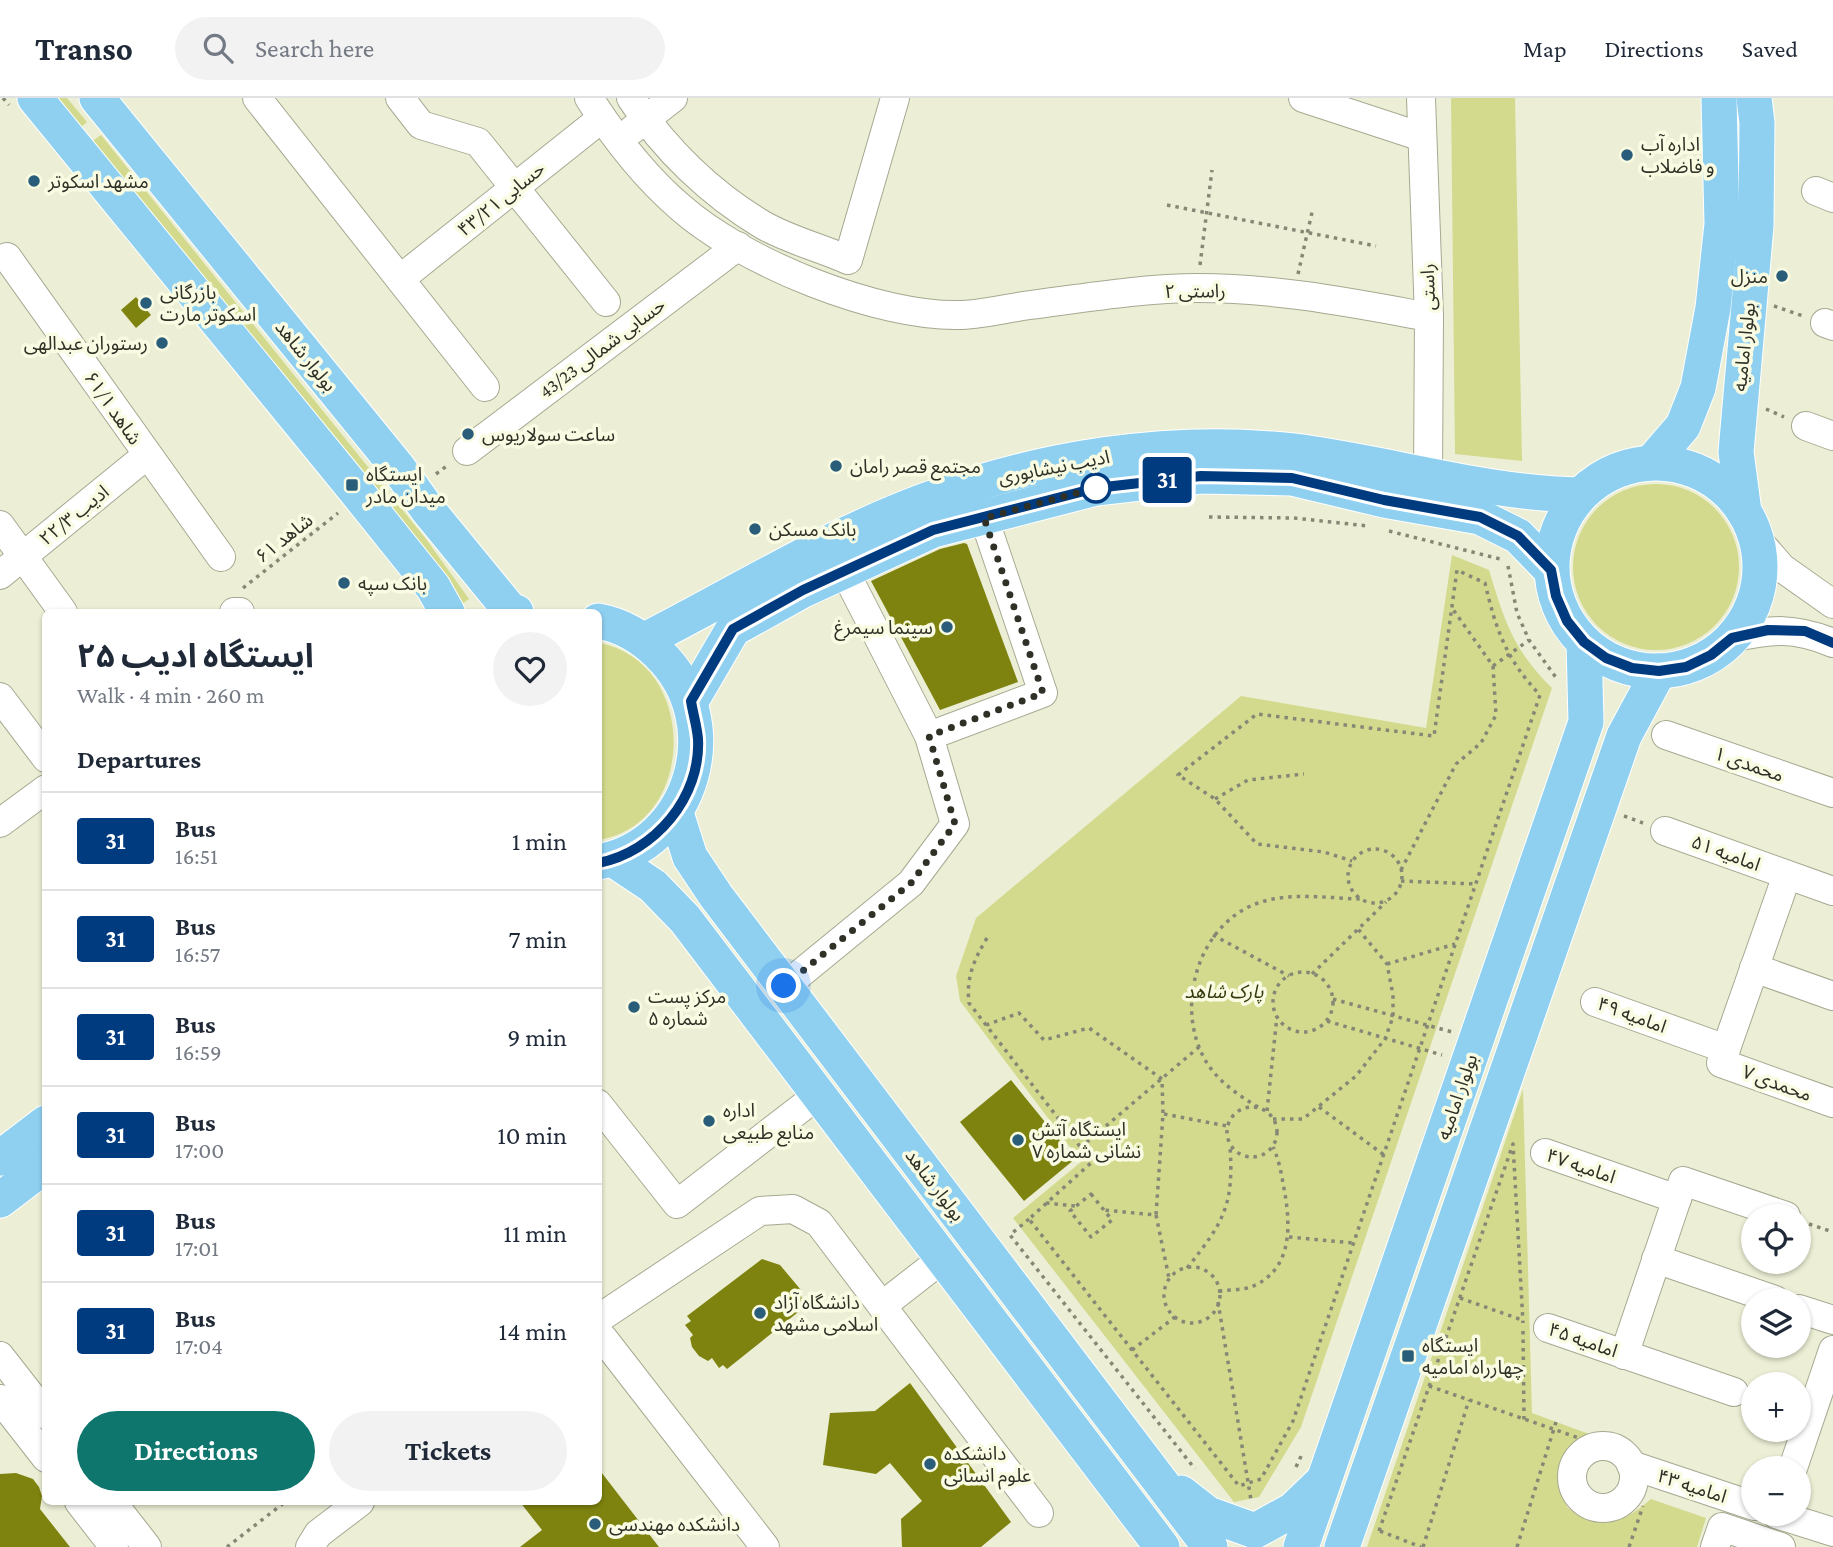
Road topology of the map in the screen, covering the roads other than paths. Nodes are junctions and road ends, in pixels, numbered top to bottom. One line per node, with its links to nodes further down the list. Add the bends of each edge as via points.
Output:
1 (35, 98): 39 (main road, via 360,496)
2 (97, 98): 40 (main road, بولوار شاهد)
3 (257, 98): 18 (street)
4 (400, 98): 15 (street, via 421,125 478,142)
5 (673, 98): 12 (street)
6 (895, 98): 12 (street, via 848,260 764,225 696,176)
7 (1303, 98): 13 (street)
8 (1421, 98): 13 (street, راستی)
9 (1719, 98): 26 (main road, بولوار امامیه, via 1722,224 1713,308 1698,388 1683,426)
10 (1754, 98): 30 (main road, بولوار امامیه, via 1756,226 1735,452)
11 (595, 108): 14 (street, راستی ۲); 15 (street, حسابی ۴۳/۲۱)
12 (638, 109): 14 (street)
13 (1422, 137): 20 (street, راستی)
14 (619, 141): 16 (street, راستی ۲, via 681,208)
15 (514, 187): 18 (street, حسابی ۴۳/۲۱); 19 (street)
16 (738, 246): 20 (street, راستی ۲, via 840,293 961,315 1197,288 1294,293); 24 (street, حسابی شمالی 43/23)
17 (7, 257): 25 (street, شاهد ۶۱/۱)
18 (400, 279): 21 (street)
19 (606, 302)
20 (1429, 317): 27 (street, راستی)
21 (485, 387)
22 (1806, 426): 23 (street)
23 (1833, 436)
24 (467, 451)
25 (147, 456): 32 (street, ادیب ۲۲/۳); 33 (street, شاهد ۶۱/۱)
26 (1652, 462): 28 (main road, via 1625,467); 30 (main road, via 1679,465 1705,475 1727,491)
27 (1428, 477): 28 (main road, ادیب نیشابوری, via 1533,494); 43 (main road, ادیب نیشابوری, via 1293,452 1213,447 1094,457 998,478 923,501 788,564)
28 (1580, 495): 35 (main road, via 1559,530)
29 (984, 518): 34 (main road, ادیب نیشابوری, via 933,530); 35 (main road, ادیب نیشابوری, via 1096,488 1201,476 1292,478 1480,517 1518,536); 50 (street, via 1043,693)
30 (1750, 524): 37 (street, via 1782,568); 42 (main road, via 1760,564 1757,591 1748,617)
31 (0, 525): 32 (street)
32 (23, 556): 36 (street, ادیب ۲۲/۳); 38 (street)
33 (221, 557)
34 (844, 570): 48 (main road, ادیب نیشابوری, via 733,629); 50 (street)
35 (1551, 570): 44 (main road, via 1567,621)
36 (0, 575)
37 (1833, 604)
38 (61, 609)
39 (445, 609)
40 (509, 609)
41 (602, 622): 43 (main road)
42 (1732, 638): 45 (street, via 1768,630 1805,631); 46 (main road, via 1686,667)
43 (645, 640): 48 (main road, via 673,667)
44 (1584, 642): 46 (main road, via 1619,663); 95 (main road, بولوار امامیه, via 1586,722)
45 (1833, 643)
46 (1659, 671): 111 (main road, بولوار امامیه, via 1624,736 1499,1139 1446,1292)
47 (0, 697): 51 (street)
48 (691, 701): 54 (main road, via 698,740 693,779)
49 (1666, 735): 53 (street, محمدی ۱)
50 (929, 736): 61 (street, via 955,824 911,883)
51 (42, 753)
52 (42, 792): 55 (street)
53 (1833, 793)
54 (676, 813): 57 (main road, via 649,842); 61 (main road, بولوار شاهد, via 690,857)
55 (0, 823)
56 (1665, 831): 58 (street, امامیه ۵۱)
57 (606, 861): 65 (main road, بولوار شاهد, via 653,886 685,919)
58 (1787, 874): 59 (street, امامیه ۵۱); 60 (street)
59 (1833, 891)
60 (1754, 968): 62 (street); 64 (street)
61 (784, 986): 94 (main road, بولوار شاهد)
62 (1833, 996)
63 (1595, 1002): 64 (street, امامیه ۴۹)
64 (1723, 1056): 66 (street, محمدی ۷)
65 (818, 1095): 67 (street, via 677,1204); 75 (main road, بولوار شاهد)
66 (1833, 1103)
67 (602, 1109)
68 (42, 1127): 70 (main road)
69 (1545, 1153): 72 (street, امامیه ۴۷)
70 (0, 1158)
71 (42, 1168): 73 (main road)
72 (1680, 1190): 74 (street, امامیه ۴۷); 76 (street)
73 (0, 1199)
74 (1741, 1206)
75 (943, 1259): 78 (street); 103 (main road, بولوار شاهد)
76 (1656, 1259): 77 (street); 85 (street)
77 (1741, 1288)
78 (883, 1305): 80 (street, via 819,1223 793,1209 760,1211); 100 (street)
79 (1811, 1313): 81 (street)
80 (602, 1317)
81 (1833, 1320)
82 (1535, 1324): 85 (street, امامیه ۴۵)
83 (602, 1338): 108 (street)
84 (1833, 1350): 92 (street)
85 (1624, 1354): 88 (street, امامیه ۴۵)
86 (0, 1356): 90 (street)
87 (602, 1367): 107 (street)
88 (1734, 1392)
89 (0, 1399): 91 (street)
90 (42, 1410)
91 (42, 1453)
92 (1797, 1456)
93 (1631, 1465): 93 (street, via 1634,1477 1624,1499 1614,1506 1591,1506 1574,1489 1572,1476 1581,1455 1602,1446 1625,1455); 96 (street, امامیه ۴۳)
94 (1154, 1473): 95 (main road, via 1208,1514 1255,1531 1293,1510); 109 (main road, بولوار شاهد)
95 (1311, 1473): 110 (main road, بولوار امامیه)
96 (1741, 1502)
97 (81, 1505): 104 (street)
98 (114, 1505): 105 (street)
99 (356, 1505): 106 (street, via 318,1534)
100 (1039, 1513)
101 (1811, 1525): 102 (street)
102 (1833, 1532)
103 (1155, 1540)
104 (114, 1547)
105 (147, 1547)
106 (310, 1547)
107 (742, 1547)
108 (765, 1547)
109 (1210, 1547)
110 (1301, 1547)
111 (1342, 1547)
112 (1715, 1547): 113 (street, via 1722,1527)
113 (1781, 1547)

